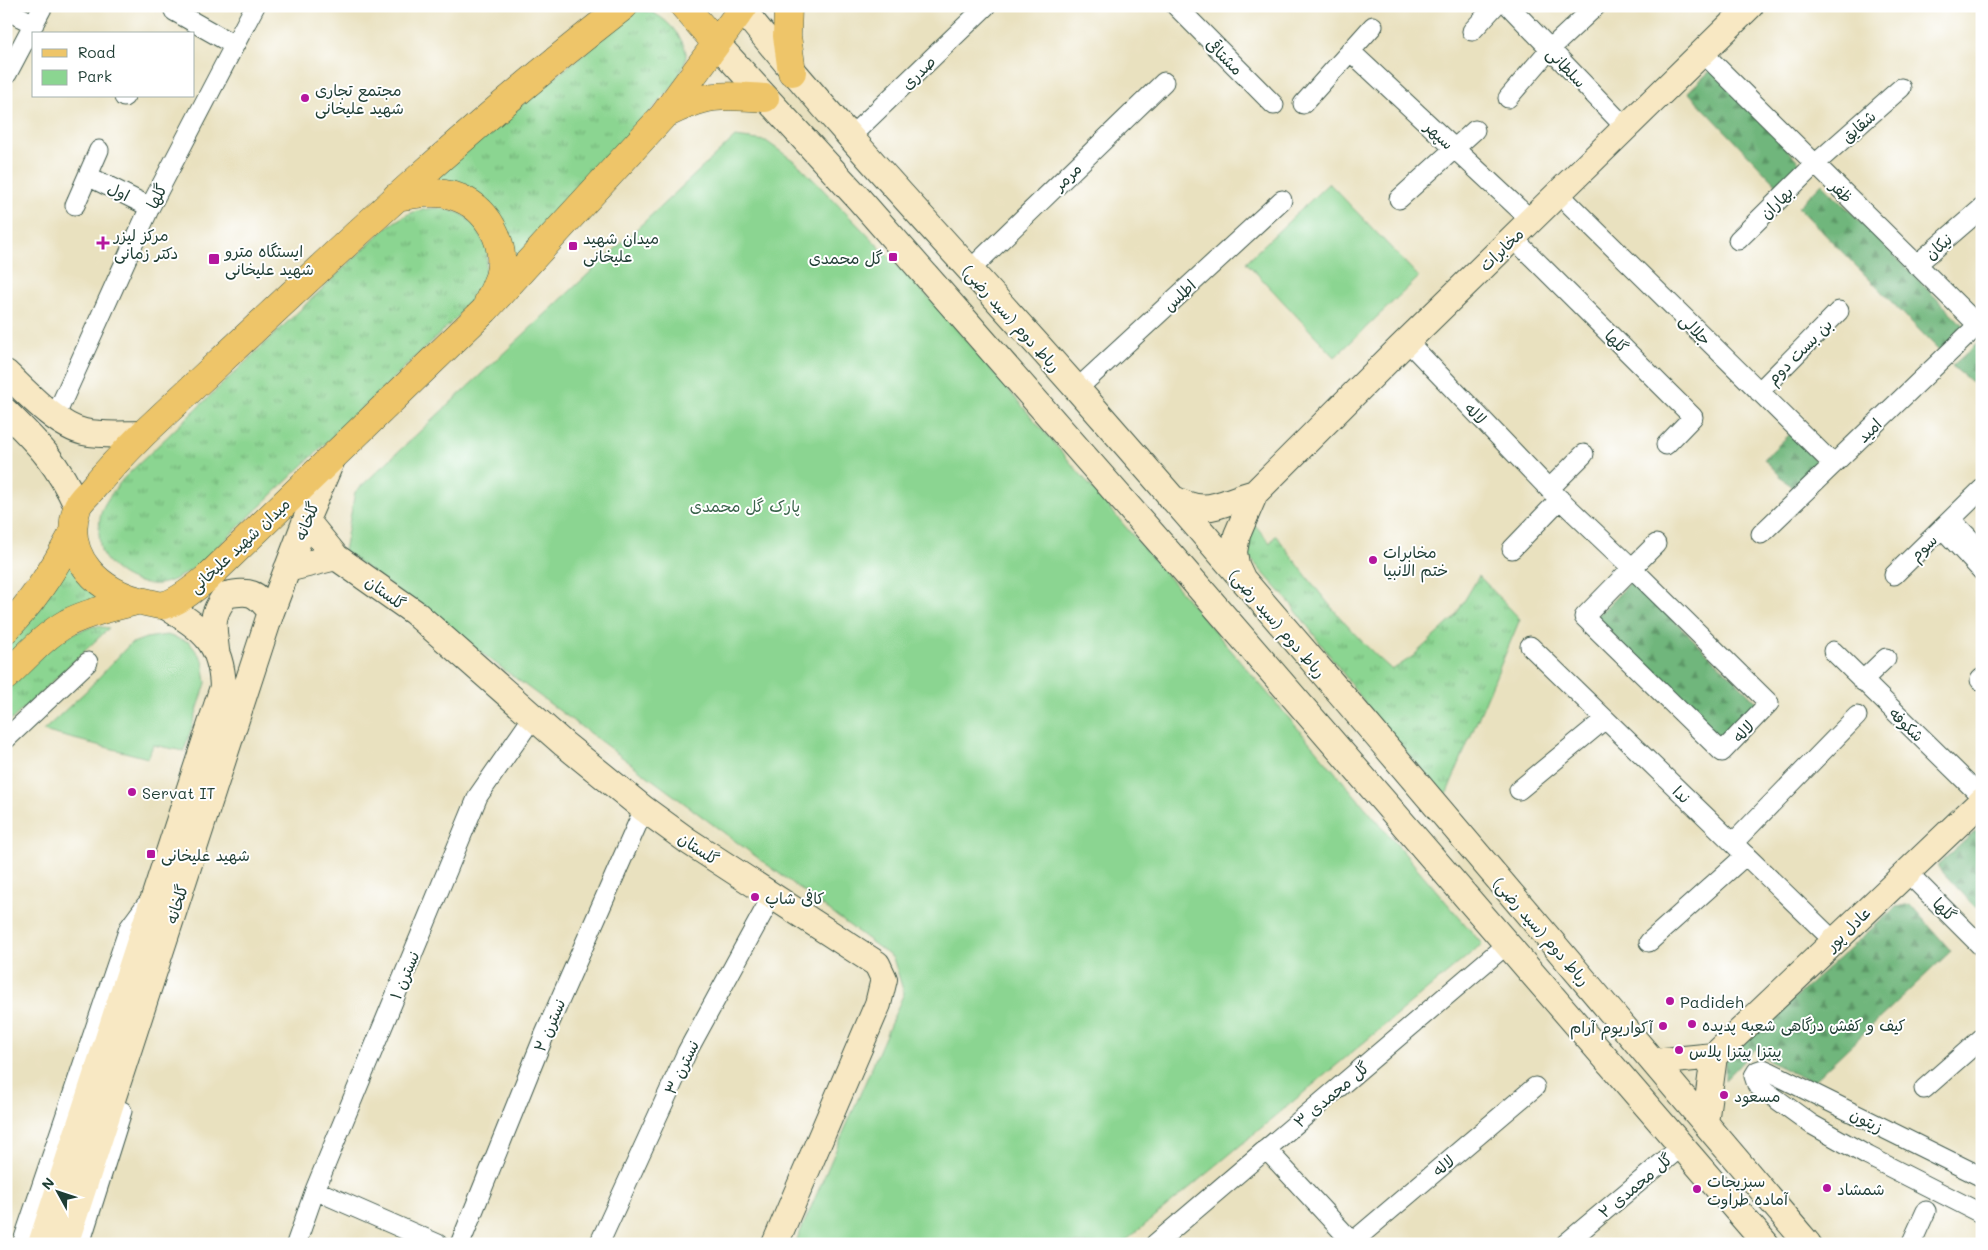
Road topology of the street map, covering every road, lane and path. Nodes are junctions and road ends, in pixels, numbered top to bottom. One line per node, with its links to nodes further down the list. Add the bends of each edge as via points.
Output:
1 (43, 6): 16 (street)
2 (254, 6): 20 (street, گلها)
3 (624, 6): 15 (main road)
4 (684, 6): 19 (main road)
5 (788, 6): 24 (main road, via 787,36)
6 (986, 6): 36 (street, صدری)
7 (1176, 6): 32 (street, مشتاقی)
8 (1495, 6): 18 (street)
9 (1509, 6): 21 (street, سلطانی)
10 (1596, 6): 21 (street)
11 (1750, 6): 23 (main road, مخابرات)
12 (742, 7): 19 (main road, میدان شهید علیخانی); 24 (main road, رباط دوم (سید رضی))
13 (6, 10): 16 (street)
14 (174, 11): 20 (street)
15 (603, 15): 43 (main road)
16 (34, 24): 25 (street)
17 (1373, 26): 22 (street)
18 (1472, 31)
19 (716, 43): 29 (main road); 33 (main road, میدان شهید علیخانی)
20 (234, 45): 28 (street, گلها)
21 (1550, 49): 30 (street); 34 (street, سلطانی)
22 (1350, 51): 31 (street); 37 (street, سپهر)
23 (1702, 52): 34 (main road, مخابرات); 39 (street, ظفر)
24 (792, 72): 36 (main road, رباط دوم (سید رضی))
25 (7, 74)
26 (1164, 82): 54 (street, مرمر)
27 (1901, 88): 39 (street, شقایق)
28 (200, 96): 48 (street, گلها)
29 (765, 98): 33 (main road, via 719,95 691,102); 44 (main road)
30 (1508, 98)
31 (1302, 104)
32 (1274, 105)
33 (663, 116): 55 (main road, میدان شهید علیخانی)
34 (1625, 127): 42 (main road, مخابرات)
35 (1475, 130): 37 (street)
36 (850, 137): 40 (main road, رباط دوم (سید رضی))
37 (1454, 148): 45 (street); 50 (street, سپهر)
38 (99, 150): 41 (street)
39 (1815, 164): 52 (street, بهاران); 53 (street, ظفر)
40 (883, 175): 44 (main road, via 871,179 862,188); 54 (main road, رباط دوم (سید رضی))
41 (88, 176): 47 (street); 48 (street, اول)
42 (1558, 193): 50 (main road, مخابرات); 61 (street, جلالی)
43 (396, 197): 55 (main road, via 424,193 454,196 480,210 492,225 501,252 499,276); 64 (main road)
44 (859, 199): 111 (main road)
45 (1399, 199)
46 (1282, 200): 60 (street, اطلس)
47 (75, 205)
48 (150, 207): 63 (street, گلها)
49 (1982, 208): 53 (street, نیکان)
50 (1531, 220): 51 (main road, مخابرات)
51 (1512, 238): 58 (main road, مخابرات); 65 (street, گلها, via 1693,417)
52 (1738, 240)
53 (1916, 265): 57 (street, ظفر)
54 (970, 270): 60 (main road, رباط دوم (سید رضی))
55 (485, 310): 66 (main road, میدان شهید علیخانی)
56 (1839, 311): 61 (street, بن بست دوم)
57 (1980, 327): 68 (street, امید)
58 (1407, 341): 70 (main road, مخابرات); 71 (street, لاله)
59 (6, 373): 63 (main road)
60 (1077, 389): 72 (main road, رباط دوم (سید رضی))
61 (1759, 392): 68 (street, جلالی)
62 (6, 412): 73 (main road, via 57,467)
63 (54, 417): 64 (main road, via 83,432)
64 (143, 434): 73 (main road)
65 (1666, 445)
66 (334, 454): 74 (main road, گلخانه); 88 (main road, میدان شهید علیخانی, via 206,579 186,595)
67 (1584, 454): 71 (street)
68 (1833, 464): 76 (street, امید)
69 (1982, 489): 75 (street, سوم)
70 (1255, 493): 72 (main road, via 1203,508 1187,506); 86 (main road, via 1234,552)
71 (1555, 494): 79 (street); 82 (street, لاله)
72 (1170, 497): 86 (main road, رباط دوم (سید رضی))
73 (77, 506): 77 (main road)
74 (306, 520): 81 (main road, گلستان); 83 (main road, گلخانه)
75 (1946, 524): 80 (street); 84 (street); 85 (street, سوم)
76 (1761, 534)
77 (72, 535): 87 (main road, via 80,559 99,582 115,593); 90 (main road, via 49,577)
78 (1656, 544): 82 (street, لاله)
79 (1512, 549)
80 (1982, 551)
81 (336, 557): 83 (main road); 99 (main road, گلستان, via 414,612)
82 (1632, 568): 82 (street, لاله, via 1584,617 1722,752 1769,703)
83 (287, 569): 89 (main road, گلخانه)
84 (1982, 571)
85 (1894, 575)
86 (1244, 583): 115 (main road, رباط دوم (سید رضی))
87 (137, 601): 88 (main road); 96 (main road, via 85,615 66,624)
88 (164, 605): 92 (main road, گلخانه, via 202,630)
89 (271, 612): 92 (main road, via 260,597 245,591 226,595 216,609 213,628); 107 (main road, گلخانه)
90 (6, 629)
91 (1530, 646): 100 (street, ندا)
92 (216, 650): 107 (main road, گلخانه, via 222,669 222,687)
93 (1833, 652): 97 (street, شکوفه)
94 (1886, 658): 97 (street)
95 (88, 662): 101 (street)
96 (6, 676)
97 (1862, 680): 103 (street, شکوفه)
98 (1857, 716): 105 (street)
99 (533, 717): 104 (main road, گلستان); 122 (street, نسترن ۱, via 478,796)
100 (1605, 718): 102 (street); 105 (street, ندا)
101 (6, 739)
102 (1519, 790)
103 (1982, 799): 106 (main road, عادل پور)
104 (644, 809): 108 (main road, گلستان); 132 (street, نسترن ۲, via 544,1036)
105 (1739, 849): 109 (street, ندا); 110 (street)
106 (1907, 872): 109 (main road, عادل پور); 112 (street, گلها)
107 (167, 894): 126 (street, via 129,928); 127 (main road, گلخانه); 128 (main road, گلخانه); 129 (street, via 173,950)
108 (772, 896): 133 (street, نسترن ۳, via 687,1052); 134 (main road, گلستان, via 877,964 884,980 878,1004)
109 (1834, 941): 114 (main road, عادل پور)
110 (1649, 942)
111 (1507, 944): 119 (main road); 120 (street, گل محمدی ۳)
112 (1982, 947)
113 (1982, 1038): 117 (street)
114 (1714, 1056): 115 (main road); 118 (main road)
115 (1654, 1062): 118 (main road, رباط دوم (سید رضی))
116 (1535, 1087): 125 (street, لاله)
117 (1924, 1089)
118 (1705, 1123): 138 (main road, رباط دوم (سید رضی))
119 (1682, 1146): 136 (street, گل محمدی ۲); 137 (main road)
120 (1266, 1149): 125 (street); 135 (street, گل محمدی ۳)
121 (1982, 1177): 124 (street, زیتون, via 1770,1072 1757,1071 1754,1076 1757,1085 1811,1124)
122 (315, 1190): 130 (street, نسترن ۱); 131 (street)
123 (1926, 1211): 139 (street)
124 (1982, 1214)
125 (1352, 1243)
126 (22, 1244)
127 (41, 1244)
128 (65, 1244)
129 (80, 1244)
130 (296, 1244)
131 (438, 1244)
132 (460, 1244)
133 (599, 1244)
134 (775, 1244)
135 (1155, 1244)
136 (1565, 1244)
137 (1766, 1244)
138 (1808, 1244)
139 (1912, 1244)

